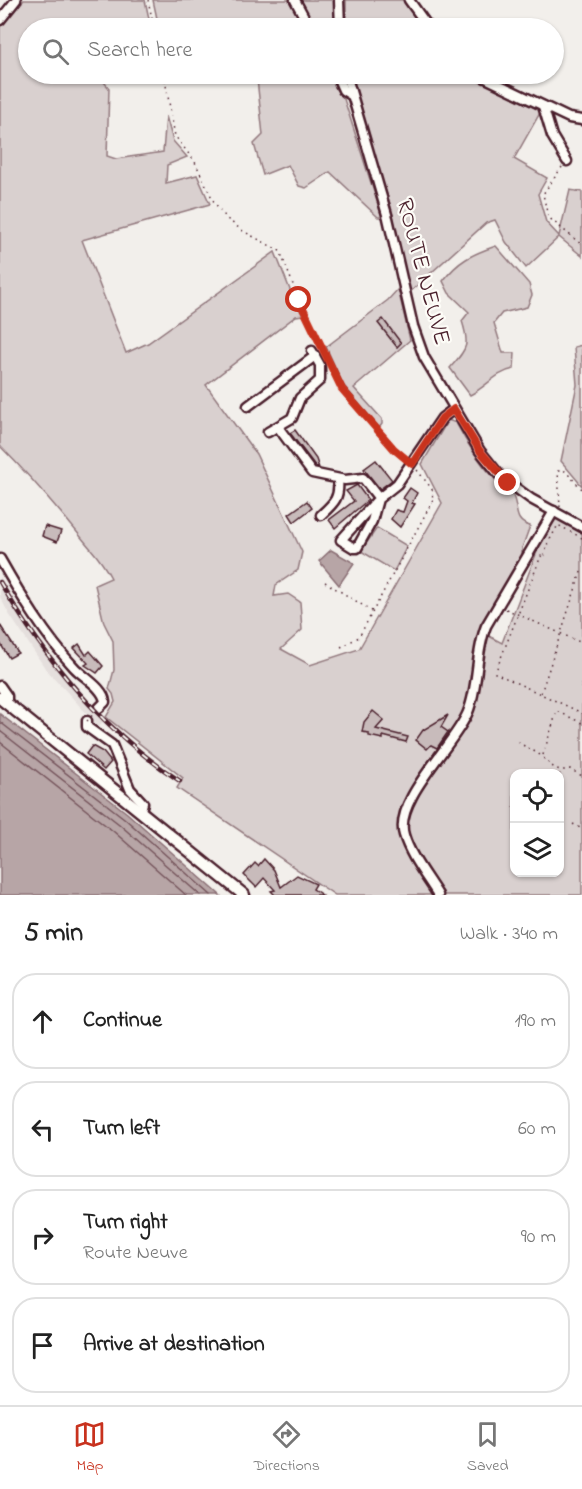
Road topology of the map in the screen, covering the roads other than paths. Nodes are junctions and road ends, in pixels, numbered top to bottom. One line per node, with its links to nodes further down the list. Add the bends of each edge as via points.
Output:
1 (16, 0): 8 (street)
2 (295, 0): 5 (street)
3 (339, 0): 6 (street)
4 (409, 0): 7 (street)
5 (305, 18)
6 (340, 18)
7 (422, 18)
8 (0, 20)
9 (340, 84): 12 (street)
10 (348, 84): 12 (street, ROUTE NEUVE)
11 (498, 84): 13 (street)
12 (351, 95): 17 (street, ROUTE NEUVE, via 388,218 417,340)
13 (543, 106): 14 (street); 15 (street, via 552,136)
14 (582, 120)
15 (567, 161)
16 (248, 406): 18 (street, via 314,354 320,365 320,380 300,398 292,418)
17 (454, 409): 21 (street, via 442,418 397,484); 22 (street, ROUTE NEUVE, via 501,477)
18 (278, 428): 19 (street); 20 (street, via 312,473)
19 (268, 432)
20 (338, 480): 21 (street, via 363,478); 23 (street, via 336,502)
21 (378, 498): 21 (street, via 347,532 341,540 357,548 372,521)
22 (555, 512): 24 (street, ROUTE NEUVE); 32 (street, via 479,644 468,713 425,774 403,822 406,843)
23 (321, 515)
24 (582, 527)
25 (0, 559): 28 (street, via 47,634 74,668 103,695 105,702)
26 (0, 686): 27 (street, via 7,696)
27 (3, 700): 30 (main road)
28 (99, 708)
29 (87, 721): 30 (street, via 90,731 116,750 130,789 143,803)
30 (141, 810): 31 (main road)
31 (244, 895)
32 (438, 895)

